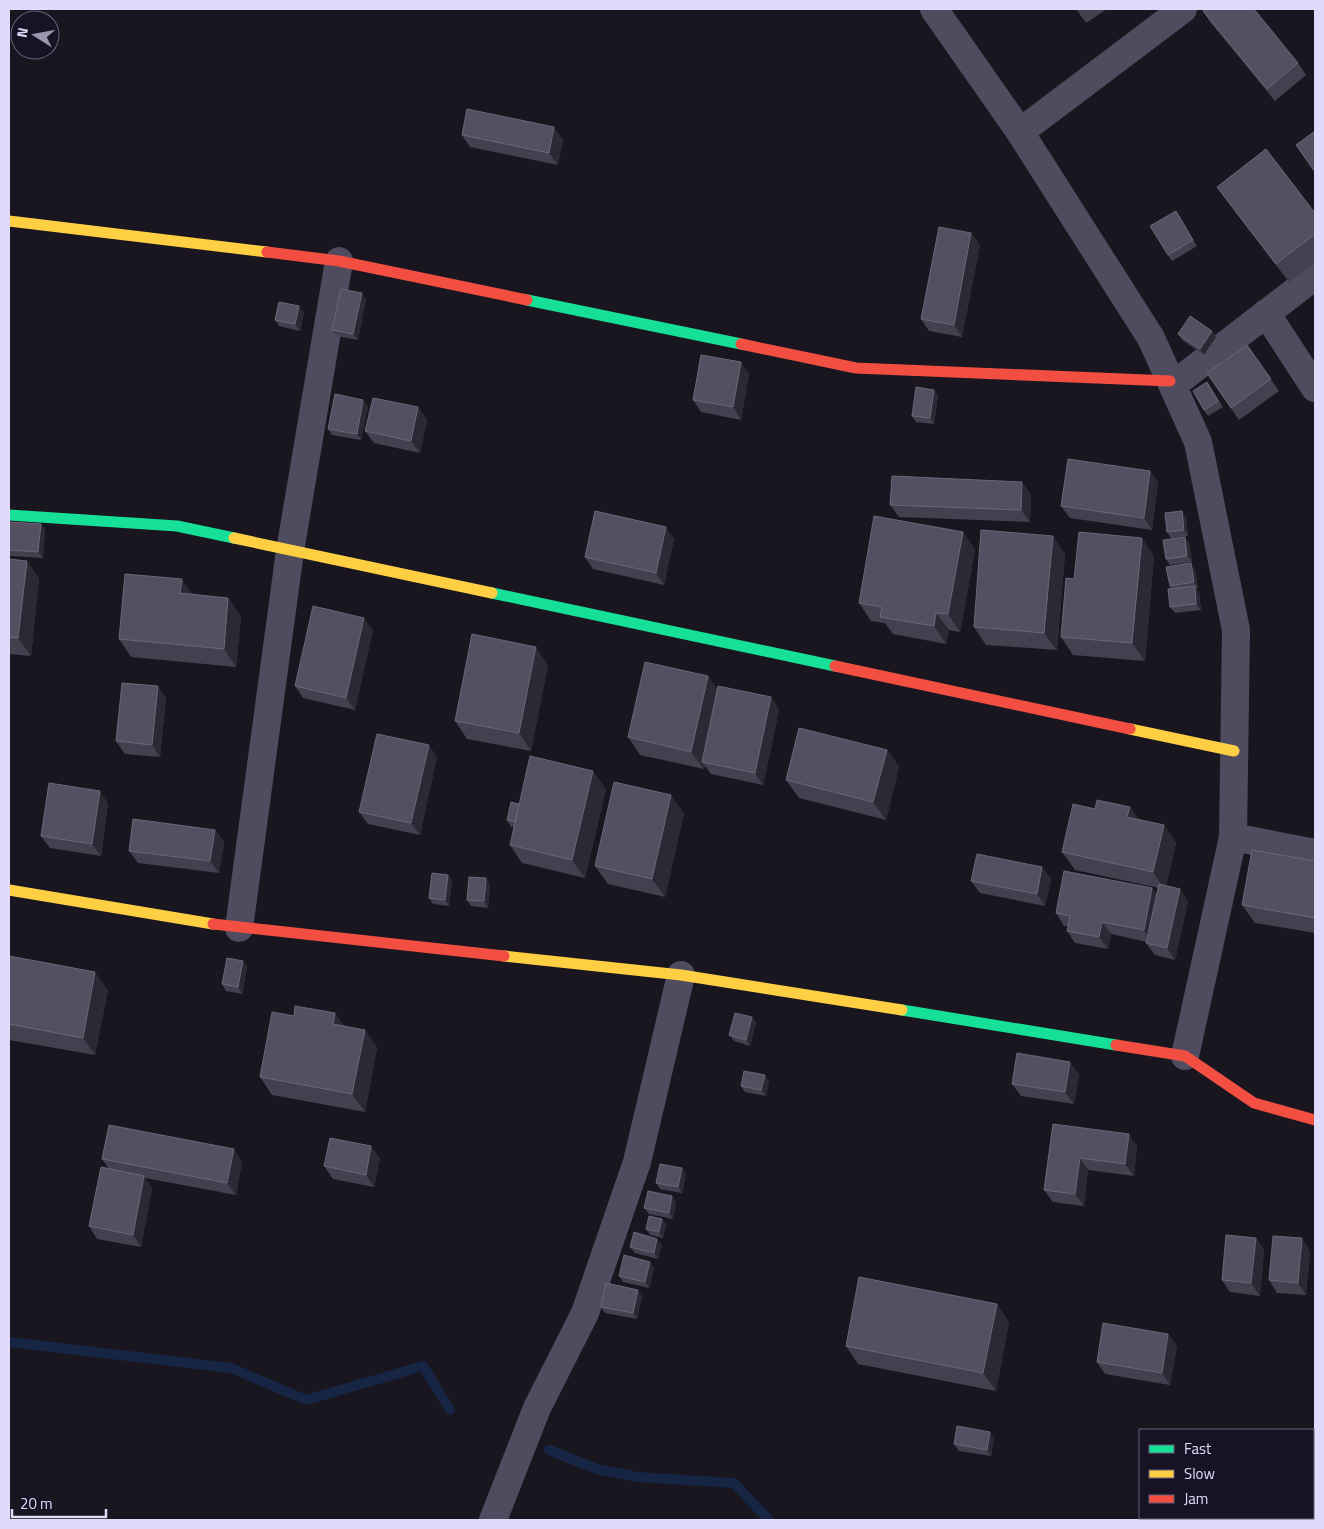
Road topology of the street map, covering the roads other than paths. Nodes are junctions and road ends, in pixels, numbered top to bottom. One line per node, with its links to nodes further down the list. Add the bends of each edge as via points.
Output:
1 (934, 9): 3 (street)
2 (1183, 9): 3 (street)
3 (1020, 132): 8 (street, via 1151,338)
4 (9, 221): 5 (street)
5 (339, 261): 8 (street, via 856,368); 11 (street)
6 (1315, 276): 7 (street)
7 (1266, 313): 8 (street); 9 (street)
8 (1172, 383): 12 (street, via 1198,442 1236,630)
9 (1315, 388)
10 (9, 515): 11 (street, via 177,526)
11 (290, 551): 12 (street); 16 (street)
12 (1234, 751): 13 (street)
13 (1233, 837): 14 (street); 18 (street)
14 (1315, 853)
15 (9, 890): 16 (street)
16 (239, 928): 17 (street)
17 (681, 975): 18 (street); 20 (street, via 637,1162 585,1313 537,1408)
18 (1185, 1056): 19 (street, via 1254,1103)
19 (1315, 1120)
20 (493, 1520)

